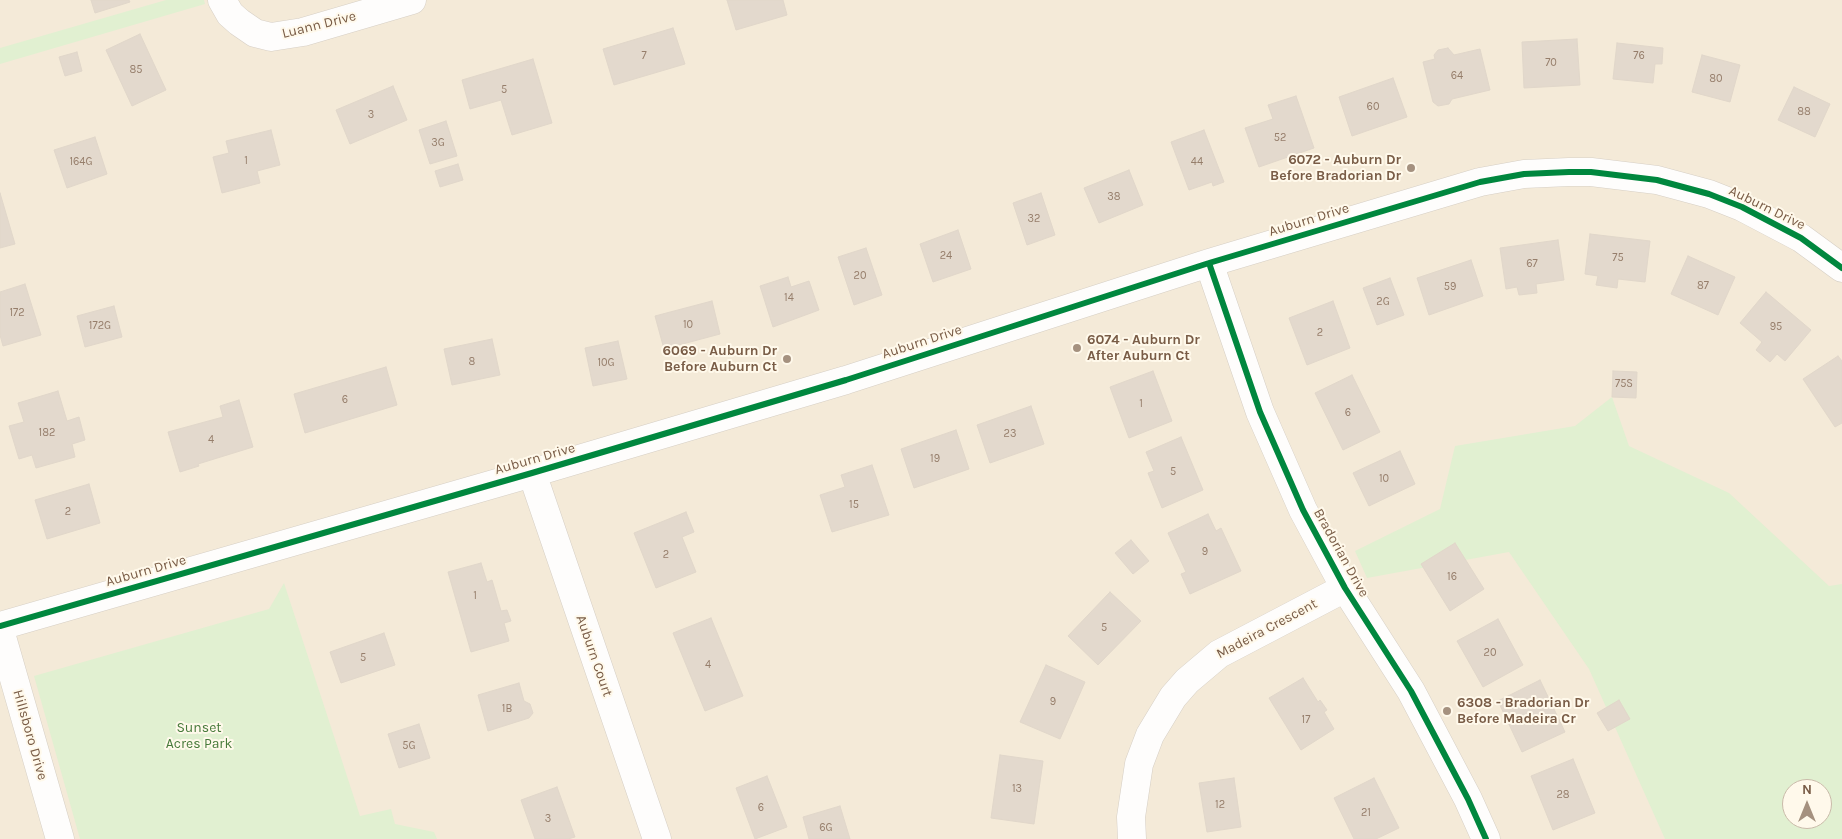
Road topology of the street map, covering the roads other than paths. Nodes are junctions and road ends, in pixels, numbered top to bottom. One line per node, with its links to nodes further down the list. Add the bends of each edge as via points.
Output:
1 (412, 0): 2 (street, Luann Drive, via 303,32 271,37 255,33)
2 (226, 7)
3 (1209, 263): 4 (street, Auburn Drive, via 1480,182 1524,174 1591,172 1657,180 1717,197 1782,227); 5 (street, Auburn Drive, via 846,380); 6 (street, Bradorian Drive, via 1260,412 1303,510)
4 (1842, 268)
5 (532, 474): 7 (street, Auburn Drive); 10 (street, Auburn Court)
6 (1345, 588): 11 (street, Madeira Crescent, via 1232,645 1203,666 1178,692 1150,735 1140,764 1131,817); 12 (street, Bradorian Drive, via 1411,691)
7 (0, 626)
8 (0, 630): 9 (street, Hillsboro Drive)
9 (60, 839)
10 (657, 839)
11 (1132, 839)
12 (1486, 839)

